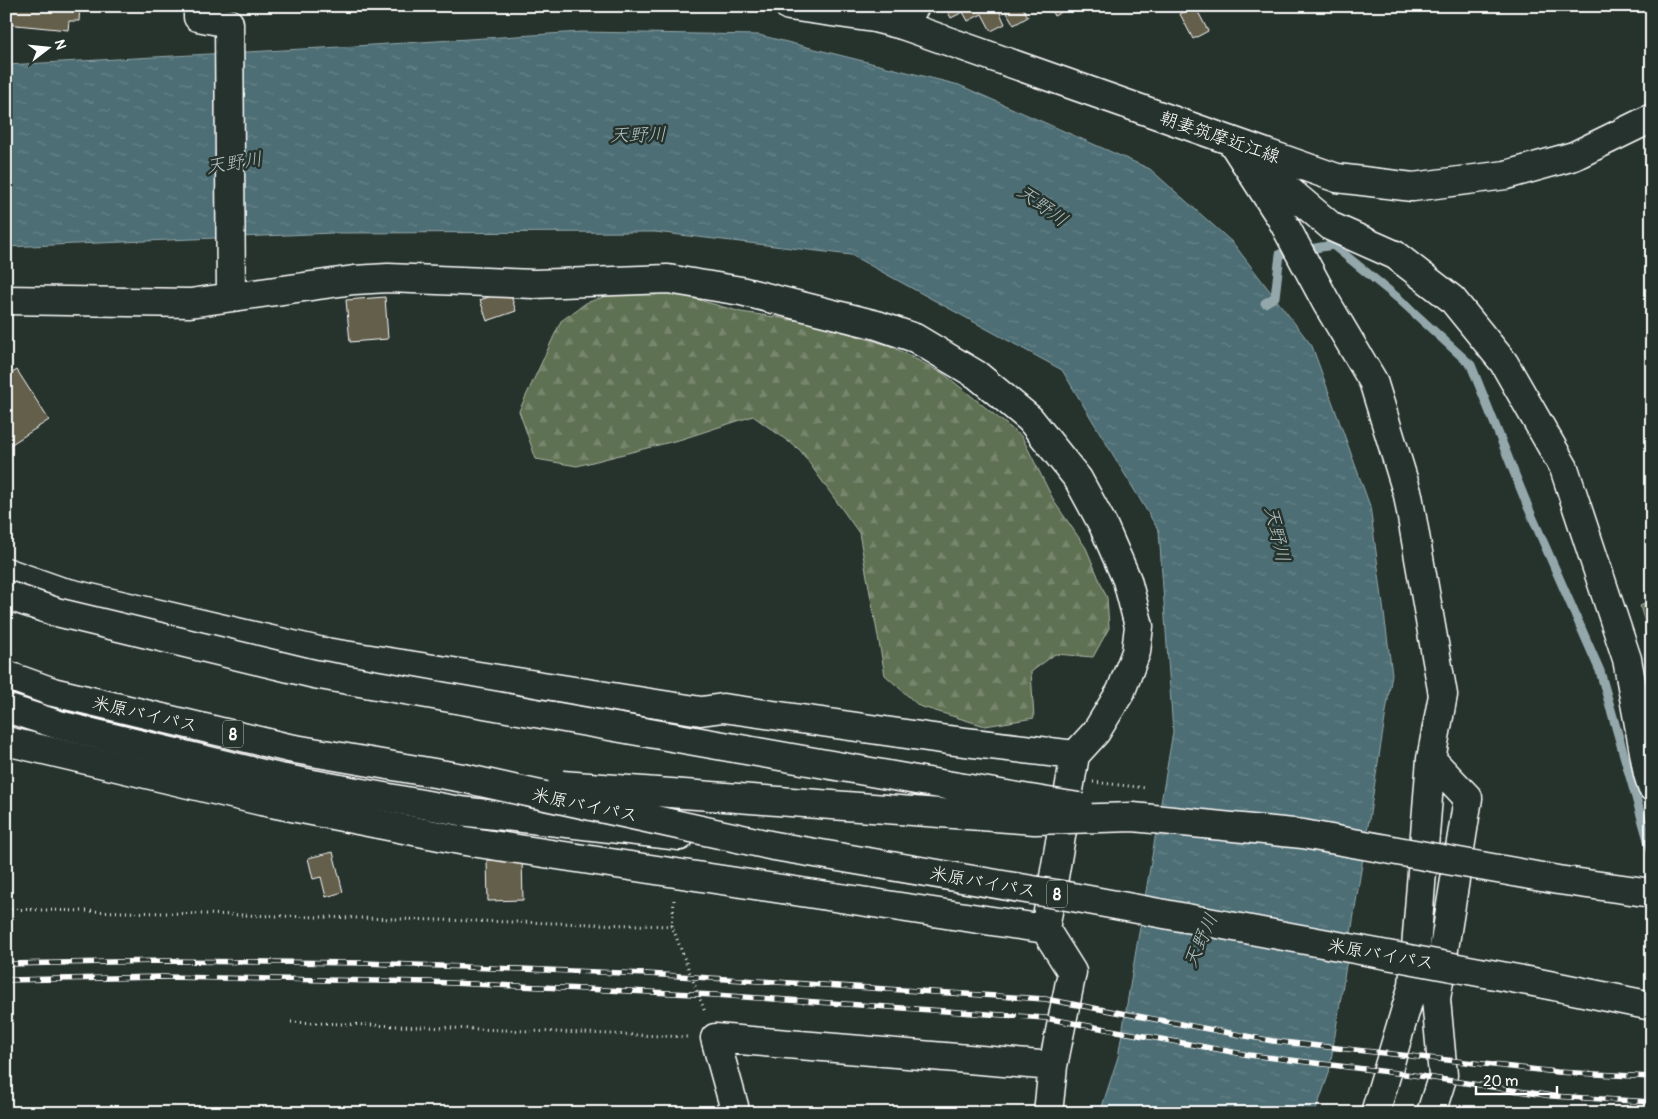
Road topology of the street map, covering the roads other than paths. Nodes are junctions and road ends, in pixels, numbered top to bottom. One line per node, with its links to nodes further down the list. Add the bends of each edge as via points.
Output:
1 (198, 6): 7 (main road, via 198,17 229,23)
2 (789, 6): 3 (main road, 朝妻筑摩近江線)
3 (876, 12): 4 (main road, 朝妻筑摩近江線)
4 (908, 16): 6 (main road, 朝妻筑摩近江線)
5 (1652, 118): 6 (main road, 朝妻筑摩近江線, via 1574,156 1506,175 1413,187 1337,178)
6 (1232, 142): 15 (main road, via 1281,218 1373,382 1408,495 1443,696); 17 (main road, via 1332,227 1395,255 1452,299 1504,363 1564,468 1627,659)
7 (231, 297): 8 (main road, via 190,303); 14 (main road, via 388,278 534,284 668,279 741,291 835,313 915,338 977,375 1030,419 1078,479 1127,580 1139,626 1136,652 1121,690 1096,732)
8 (6, 300)
9 (6, 572): 14 (main road, via 60,591 319,652 701,711 723,708)
10 (6, 595): 18 (main road, bridge, via 56,612 314,674)
11 (6, 675): 16 (main road, 米原バイパス / 8, via 53,692 289,748)
12 (6, 708): 19 (main road, bridge, via 59,725 280,778 460,811)
13 (6, 742): 21 (main road, via 261,801 465,841)
14 (1075, 755): 21 (main road)
15 (1431, 759): 26 (main road, via 1413,985); 27 (main road, via 1468,798 1436,999 1443,1075)
16 (463, 778): 18 (main road, 米原バイパス / 8, bridge, via 1034,820); 19 (main road, 米原バイパス / 8, bridge)
17 (1652, 787)
18 (1132, 816): 20 (main road, 米原バイパス / 8, bridge, via 1303,834 1558,880)
19 (774, 846): 22 (main road, 米原バイパス / 8, bridge, via 1097,902)
20 (1652, 893)
21 (1045, 929): 23 (main road, via 1072,972)
22 (1652, 1006)
23 (1053, 1066): 24 (main road, via 715,1038 734,1106); 25 (main road)
24 (729, 1113)
25 (1048, 1113)
26 (1375, 1113)
27 (1430, 1113)

